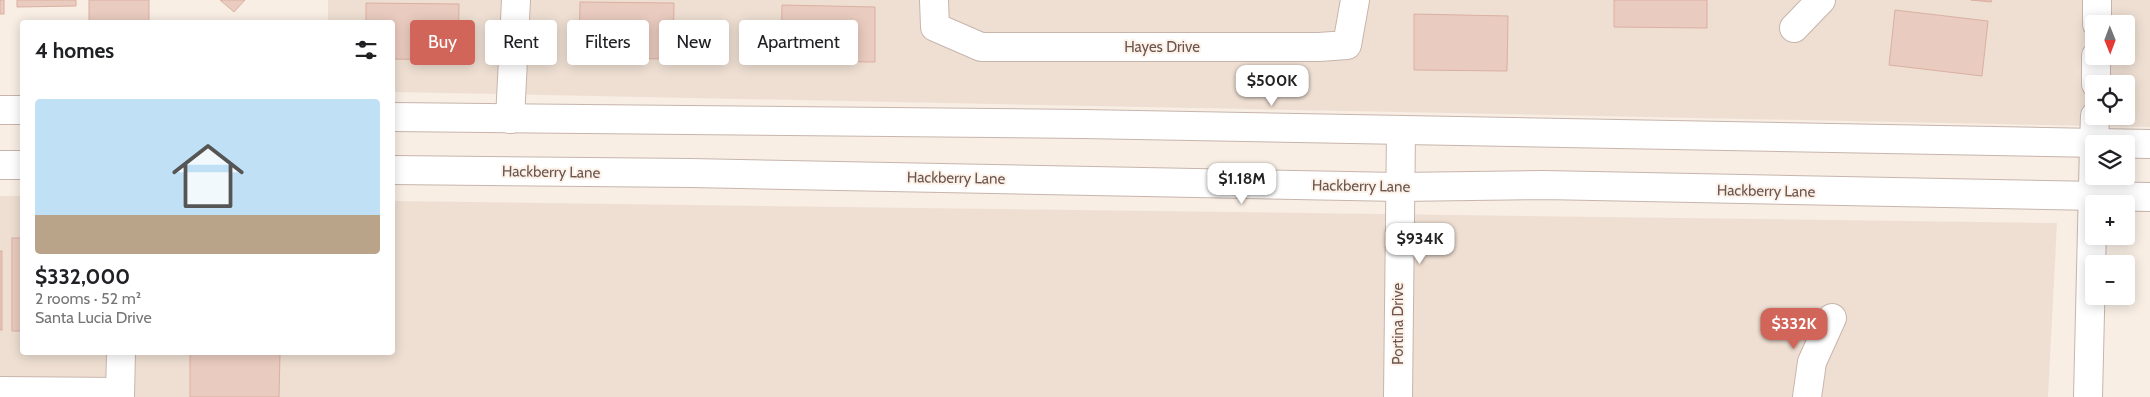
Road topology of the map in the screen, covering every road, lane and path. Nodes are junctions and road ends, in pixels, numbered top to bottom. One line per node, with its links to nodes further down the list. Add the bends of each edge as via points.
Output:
1 (516, 0): 11 (street)
2 (934, 0): 3 (street, Hayes Drive, via 935,27 981,47 1347,45)
3 (1355, 0)
4 (1822, 0): 7 (street)
5 (2098, 0): 6 (street)
6 (2097, 15)
7 (1794, 28)
8 (0, 110): 9 (street)
9 (20, 110)
10 (395, 116): 11 (street)
11 (510, 118): 12 (street)
12 (1402, 131): 13 (street); 19 (street, Portina Drive)
13 (2085, 144)
14 (2135, 144): 15 (street)
15 (2150, 144)
16 (0, 165): 17 (street)
17 (20, 165)
18 (395, 170): 19 (street, Hackberry Lane)
19 (1400, 187): 20 (street, Hackberry Lane, via 1544,185); 28 (street, Portina Drive)
20 (2085, 196)
21 (2135, 197): 22 (street, Hackberry Lane)
22 (2150, 197)
23 (2090, 245): 30 (street)
24 (1832, 318): 29 (street, via 1812,362)
25 (121, 355): 27 (street)
26 (0, 391): 27 (street)
27 (120, 394)
28 (1398, 397)
29 (1807, 397)
30 (2088, 397)

